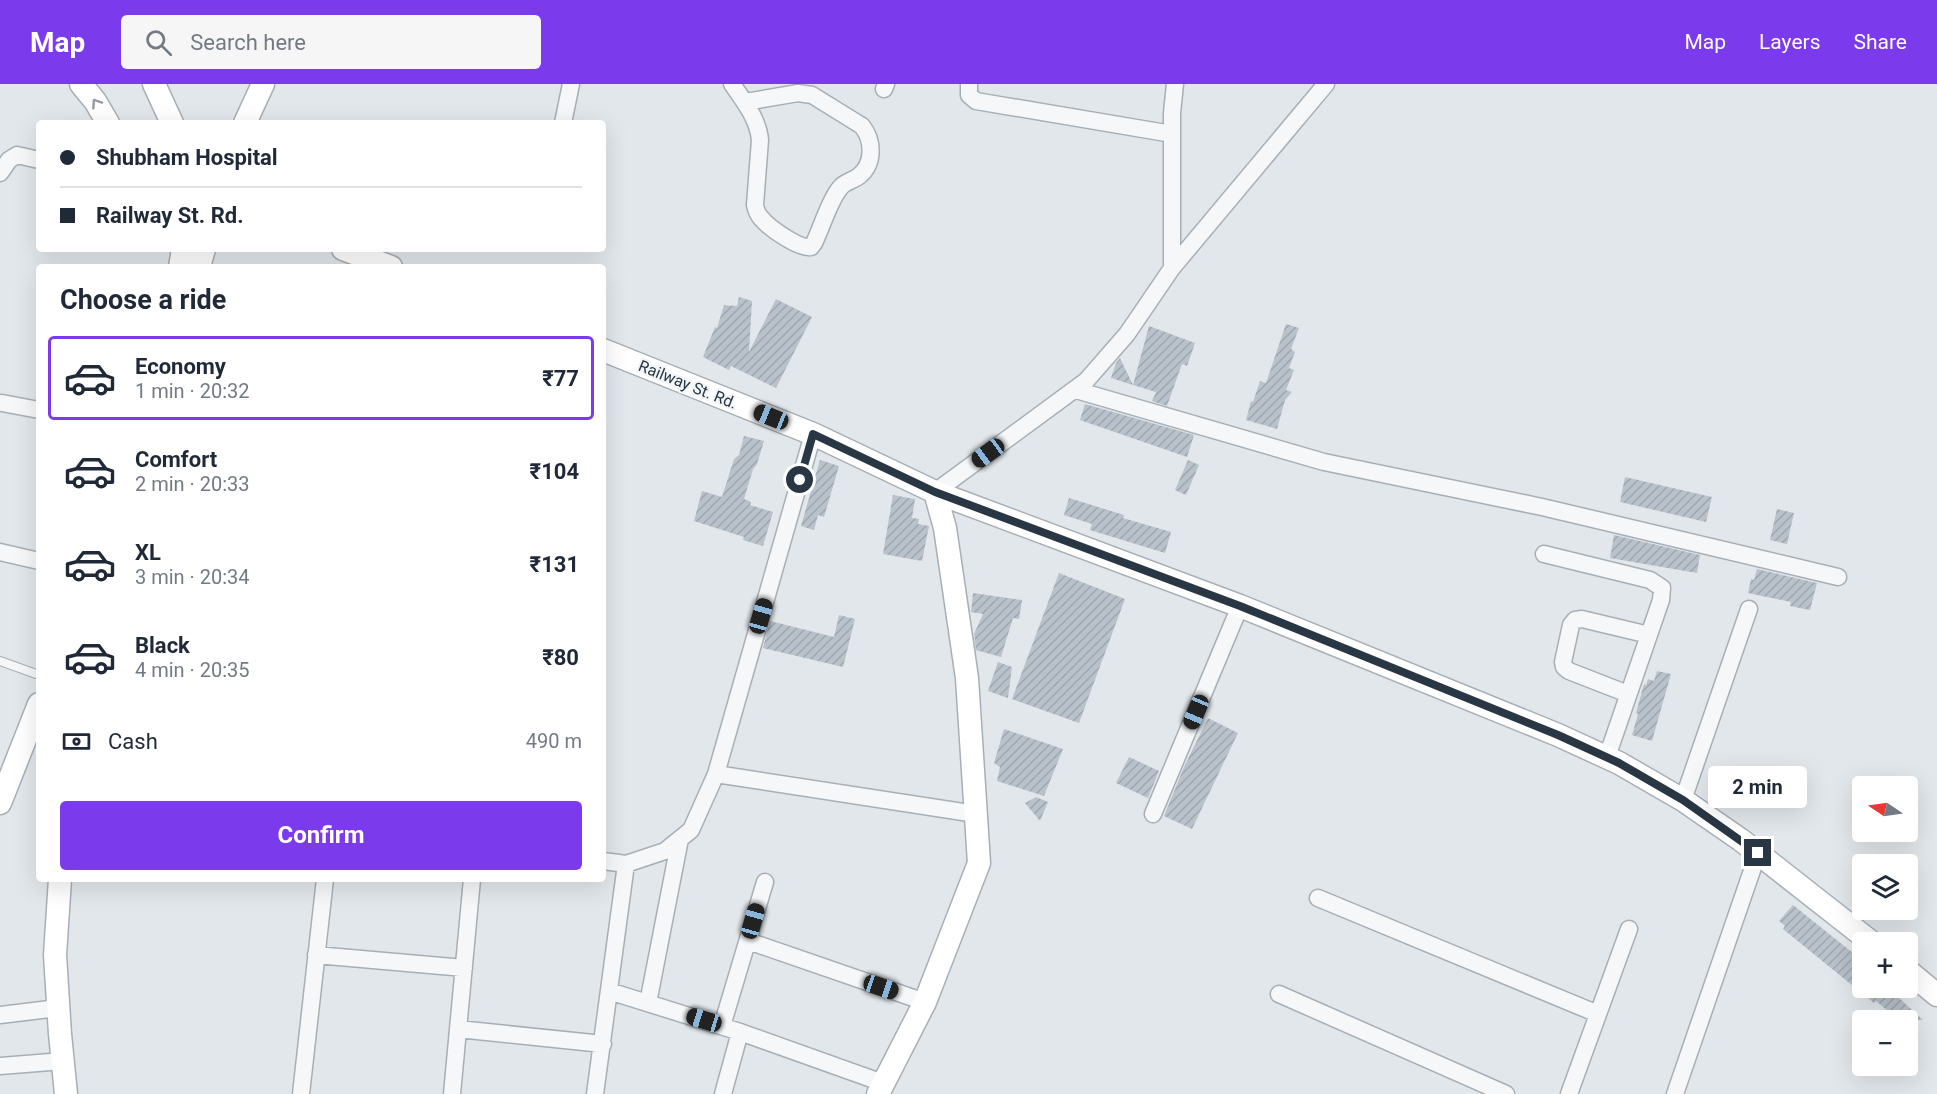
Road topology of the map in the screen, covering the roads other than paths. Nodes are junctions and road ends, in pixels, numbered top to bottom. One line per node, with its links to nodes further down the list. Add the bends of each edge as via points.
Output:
1 (81, 84): 10 (street, one-way to 1)
2 (154, 84): 11 (street)
3 (263, 84): 12 (street)
4 (571, 84): 13 (street)
5 (732, 84): 9 (street)
6 (969, 84): 14 (street, via 969,94 976,100)
7 (1175, 84): 14 (street)
8 (1326, 84): 19 (street)
9 (745, 102): 9 (street, via 759,130 757,213 799,246 811,247 840,187 865,170 871,149 867,132 812,95 798,93)
10 (106, 120)
11 (171, 120)
12 (246, 120)
13 (564, 120)
14 (1172, 134): 19 (street)
15 (36, 159): 16 (street, via 12,156)
16 (0, 173)
17 (351, 252): 18 (street)
18 (383, 264)
19 (1172, 268): 21 (street, via 1127,334)
20 (606, 351): 24 (street, Railway St. Rd.)
21 (1076, 390): 25 (street); 29 (street, via 1324,462 1542,507)
22 (2, 403): 23 (street)
23 (36, 409)
24 (813, 434): 25 (street, Railway St. Rd.); 38 (street)
25 (935, 492): 30 (street, Railway St. Rd.); 41 (street, via 945,528 967,678)
26 (0, 552): 28 (street)
27 (1544, 554): 32 (street, via 1659,584 1662,594)
28 (36, 560)
29 (1838, 577)
30 (1240, 606): 37 (street, Railway St. Rd.); 42 (street)
31 (1749, 609): 39 (street)
32 (1649, 635): 35 (street); 35 (street, via 1582,619 1571,625 1564,667)
33 (0, 661): 34 (lane)
34 (36, 674)
35 (1628, 694): 37 (street)
36 (36, 712): 40 (street)
37 (1607, 757): 39 (street, Railway St. Rd.)
38 (716, 774): 41 (street); 43 (street, via 691,830)
39 (1683, 800): 44 (street, Railway St. Rd.)
40 (0, 802)
41 (976, 814): 61 (street, via 979,863)
42 (1153, 814)
43 (680, 839): 46 (street, via 665,851); 62 (street)
44 (1758, 853): 53 (street, Railway St. Rd.); 80 (street)
45 (606, 861): 46 (street)
46 (626, 864): 58 (street)
47 (60, 882): 63 (street, via 55,956)
48 (324, 882): 55 (street)
49 (472, 882): 56 (street)
50 (765, 882): 54 (street)
51 (1318, 898): 64 (street)
52 (1629, 929): 64 (street)
53 (1858, 932)
54 (747, 941): 61 (street); 66 (street)
55 (316, 955): 56 (street); 74 (street)
56 (464, 968): 67 (street)
57 (1918, 979): 60 (street)
58 (609, 991): 62 (street); 69 (street)
59 (1279, 994): 78 (street)
60 (1937, 995)
61 (925, 1002): 72 (street)
62 (648, 1003): 66 (street)
63 (58, 1008): 65 (street); 70 (street)
64 (1598, 1014): 79 (street)
65 (0, 1015)
66 (722, 1026): 68 (street)
67 (458, 1029): 69 (street); 75 (street)
68 (740, 1032): 72 (street); 77 (street)
69 (603, 1044): 76 (street)
70 (63, 1061): 71 (street); 73 (street)
71 (0, 1066)
72 (881, 1089)
73 (66, 1094)
74 (301, 1094)
75 (452, 1094)
76 (595, 1094)
77 (723, 1094)
78 (1506, 1094)
79 (1569, 1094)
80 (1675, 1094)

